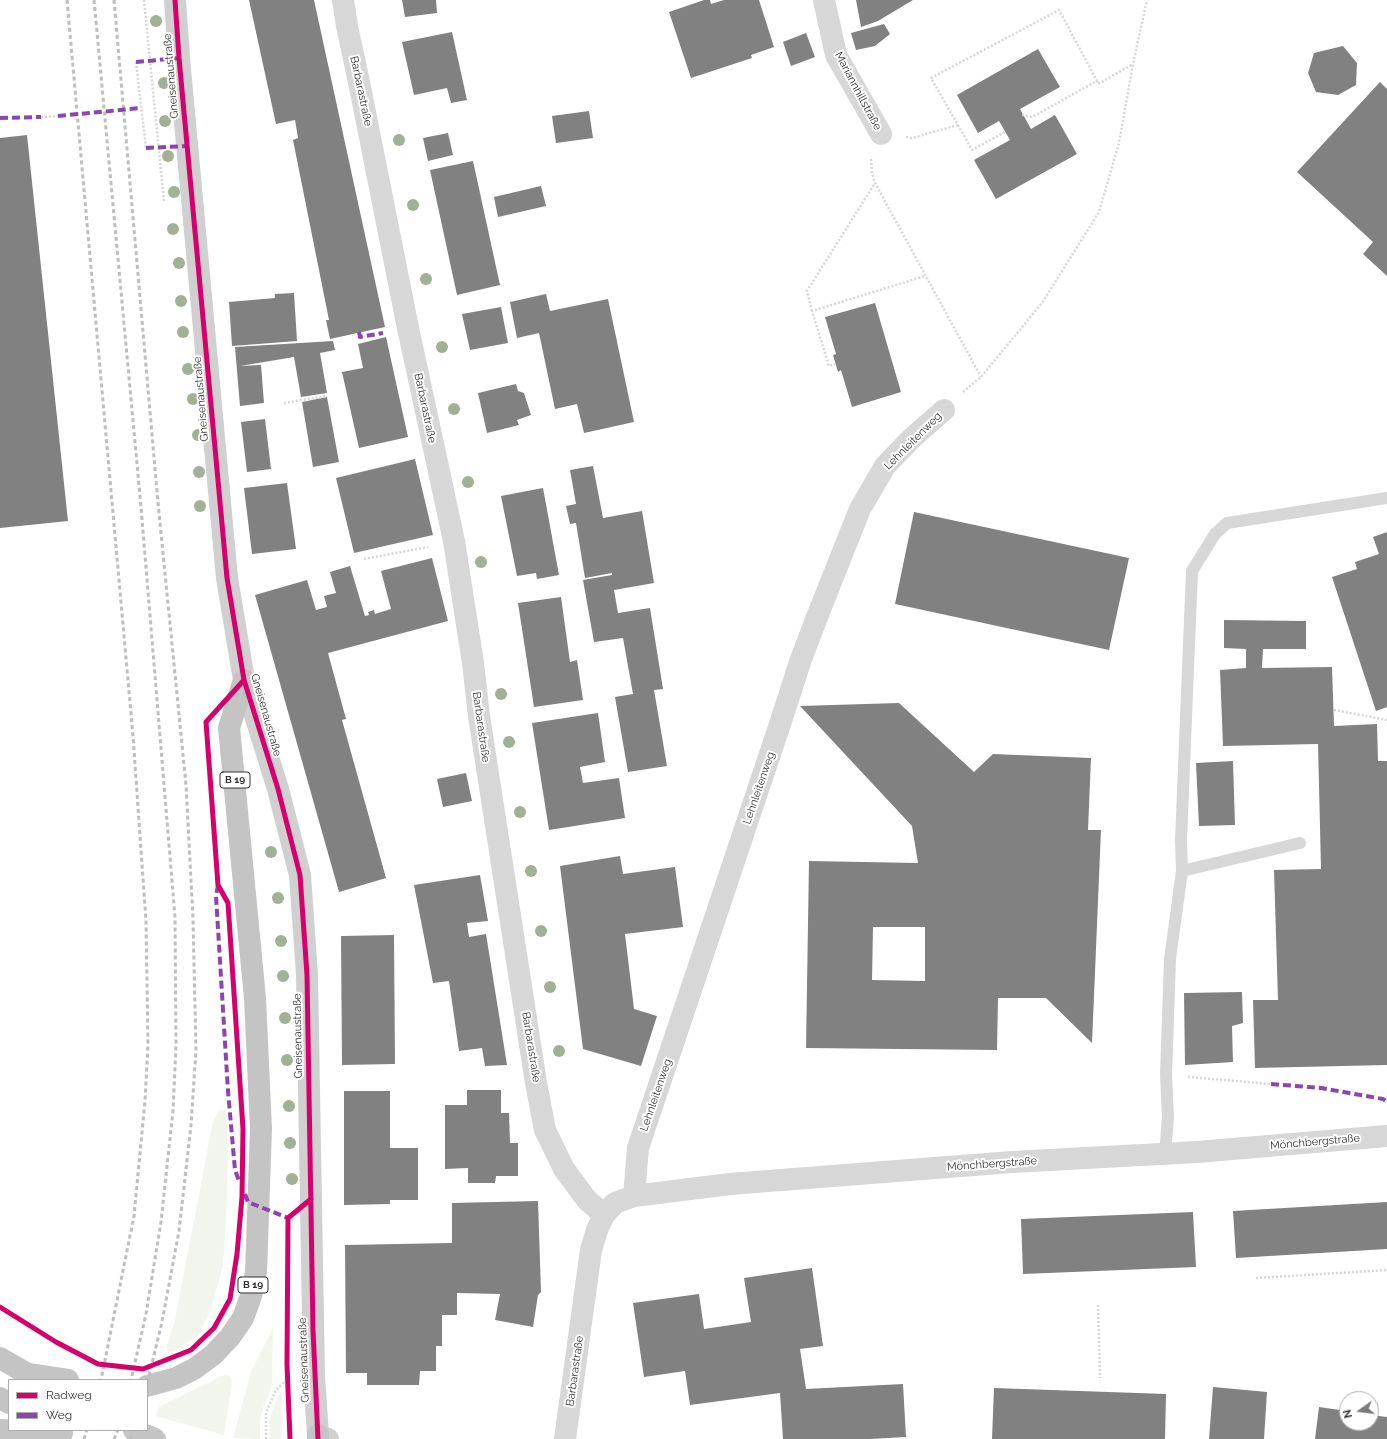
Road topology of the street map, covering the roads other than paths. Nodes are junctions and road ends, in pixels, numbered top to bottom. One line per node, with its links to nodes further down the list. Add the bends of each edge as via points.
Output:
1 (175, 0): 7 (street, Gneisenaustraße, via 227,578)
2 (343, 0): 13 (street, Barbarastraße, via 408,328 454,541 479,716 545,1130 564,1169 587,1200)
3 (824, 0): 4 (street, Mariannhillstraße, via 836,55)
4 (881, 134)
5 (944, 410): 12 (street, Lehnleitenweg, via 885,466 860,509 819,612 801,658 638,1148)
6 (1387, 498): 9 (lane, via 1227,523 1215,534 1192,571 1181,840)
7 (244, 680): 17 (highway, B 19, via 229,728 255,998 261,1130 256,1272 251,1296 230,1338 194,1369 176,1378); 21 (street, Gneisenaustraße, via 278,789 300,875 307,975 313,1323)
8 (1300, 843): 9 (lane)
9 (1182, 871): 11 (lane, via 1170,959 1166,1075 1168,1117)
10 (1387, 1136): 11 (street, Mönchbergstraße)
11 (1165, 1154): 12 (street, Mönchbergstraße, via 1012,1162 730,1184)
12 (634, 1196): 13 (street, Mönchbergstraße, via 615,1203)
13 (604, 1215): 23 (street, Barbarastraße, via 591,1250)
14 (0, 1358): 15 (highway)
15 (33, 1377): 16 (highway)
16 (56, 1379)
17 (148, 1386)
18 (16, 1431): 20 (highway)
19 (136, 1431): 22 (highway)
20 (65, 1434)
21 (321, 1438)
22 (155, 1439)
23 (565, 1439)

